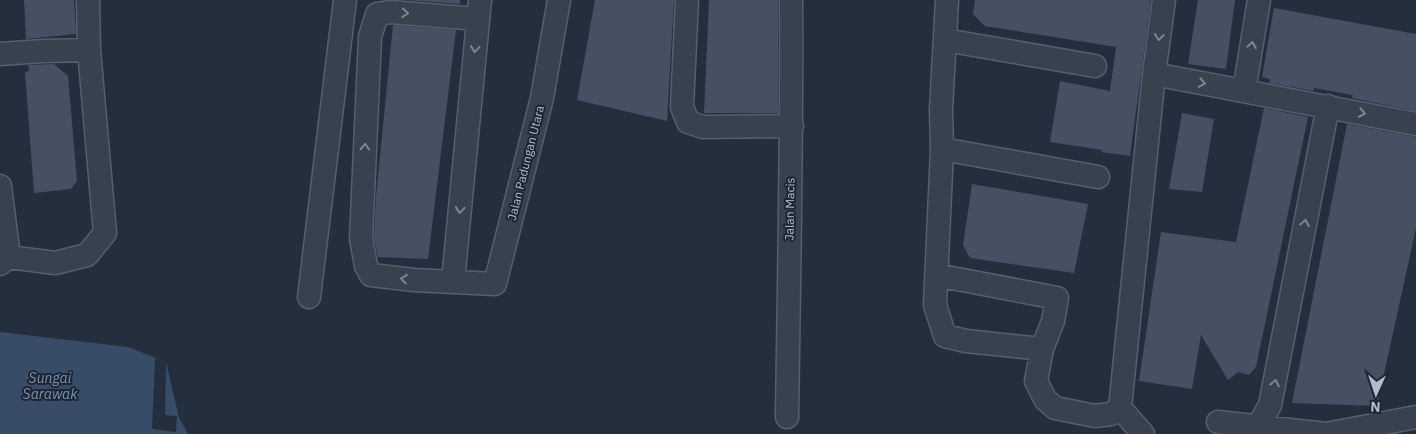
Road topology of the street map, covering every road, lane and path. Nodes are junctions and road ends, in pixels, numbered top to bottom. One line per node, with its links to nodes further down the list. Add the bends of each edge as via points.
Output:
1 (88, 0): 11 (street)
2 (345, 0): 25 (street)
3 (559, 0): 24 (street, Jalan Padungan Utara, via 542,98 495,284)
4 (687, 0): 18 (street, via 682,107 688,122 703,127)
5 (791, 0): 18 (street, Jalan Macis)
6 (947, 0): 10 (street)
7 (1164, 0): 14 (street, one-way to 14)
8 (1260, 0): 15 (street, one-way to 8)
9 (479, 9): 24 (street, one-way to 24); 24 (street, Jalan Padungan Utara, one-way to 9, via 370,275 366,266 361,238 370,36 377,14)
10 (944, 40): 13 (street); 19 (street)
11 (89, 50): 12 (street); 22 (street, via 105,233 87,255 55,263)
12 (0, 54)
13 (1095, 66)
14 (1154, 74): 15 (street, one-way to 15); 27 (street)
15 (1244, 91): 16 (street)
16 (1328, 106): 17 (street, one-way to 17); 31 (street, one-way to 16, via 1270,405)
17 (1416, 124)
18 (792, 126): 28 (street, Jalan Macis)
19 (942, 149): 20 (street); 23 (street)
20 (1098, 177)
21 (0, 186): 22 (street)
22 (4, 261)
23 (936, 276): 26 (street, via 935,304 945,336); 26 (street, via 1057,298 1054,321)
24 (453, 281)
25 (309, 298)
26 (1042, 349): 27 (street, via 1036,381 1045,399 1055,408 1095,416 1111,414)
27 (1120, 408): 33 (street)
28 (787, 418)
29 (1416, 418): 32 (street)
30 (1218, 422): 31 (street)
31 (1256, 431): 32 (street, via 1326,434)
32 (1354, 431)
33 (1142, 434)

